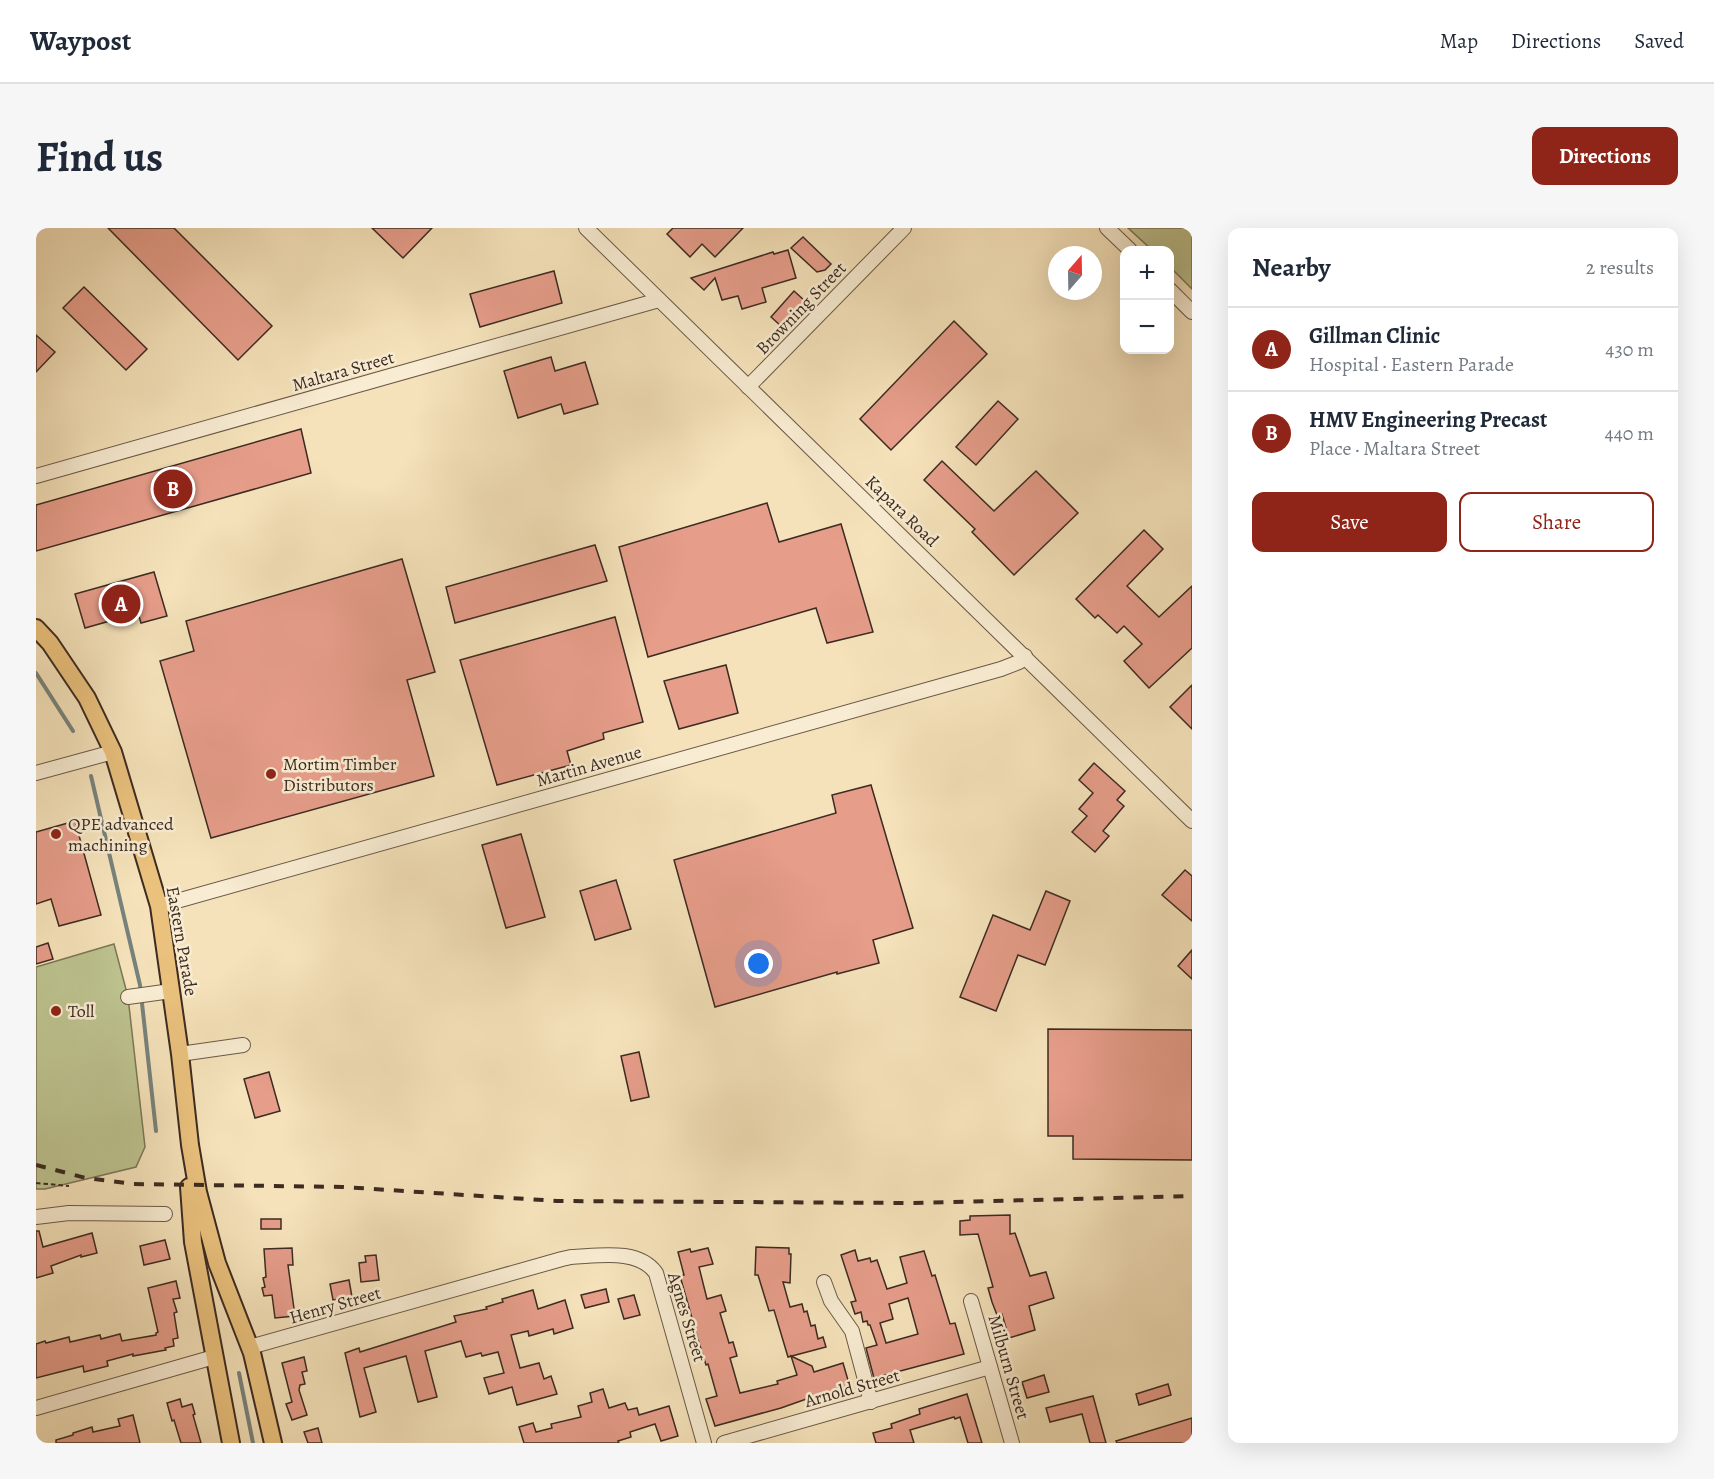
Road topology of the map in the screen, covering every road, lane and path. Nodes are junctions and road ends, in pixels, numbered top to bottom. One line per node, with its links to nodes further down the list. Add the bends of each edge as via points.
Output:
1 (586, 228): 6 (street, Kapara Road)
2 (904, 228): 8 (street, Browning Street)
3 (1107, 228): 4 (street)
4 (1126, 246)
5 (1174, 294): 7 (street)
6 (659, 300): 8 (street, Kapara Road); 9 (street, Maltara Street)
7 (1192, 312)
8 (748, 387): 11 (street, Kapara Road)
9 (36, 476)
10 (36, 628): 12 (main road, Eastern Parade, via 87,698)
11 (1026, 656): 14 (street, Kapara Road); 15 (street, Martin Avenue, via 1001,669)
12 (113, 752): 13 (street); 15 (main road, Eastern Parade)
13 (36, 774)
14 (1192, 821)
15 (159, 906): 16 (main road, Eastern Parade)
16 (163, 992): 17 (street); 19 (main road, Eastern Parade)
17 (128, 997)
18 (243, 1045): 19 (street)
19 (180, 1054): 20 (main road, Eastern Parade)
20 (190, 1145): 25 (main road, Eastern Parade, via 206,1228); 29 (main road, Eastern Parade, via 193,1242)
21 (36, 1182): 22 (path)
22 (69, 1186)
23 (165, 1215): 24 (street, via 69,1213)
24 (36, 1217)
25 (219, 1270): 29 (main road, via 209,1276); 30 (main road, Eastern Parade)
26 (824, 1282): 33 (street, via 831,1301 852,1331)
27 (430, 1297): 30 (street, Henry Street); 37 (street, Agnes Street, via 571,1257 633,1257 656,1272)
28 (971, 1301): 32 (street, Milburn Street)
29 (206, 1314): 31 (main road, Eastern Parade)
30 (250, 1347): 36 (main road, Eastern Parade)
31 (214, 1357): 34 (street); 35 (main road, Eastern Parade)
32 (990, 1367): 33 (street, Arnold Street); 39 (street, Milburn Street)
33 (871, 1401): 38 (street, Arnold Street)
34 (36, 1408)
35 (231, 1443)
36 (273, 1443)
37 (704, 1443)
38 (724, 1443)
39 (1012, 1443)

